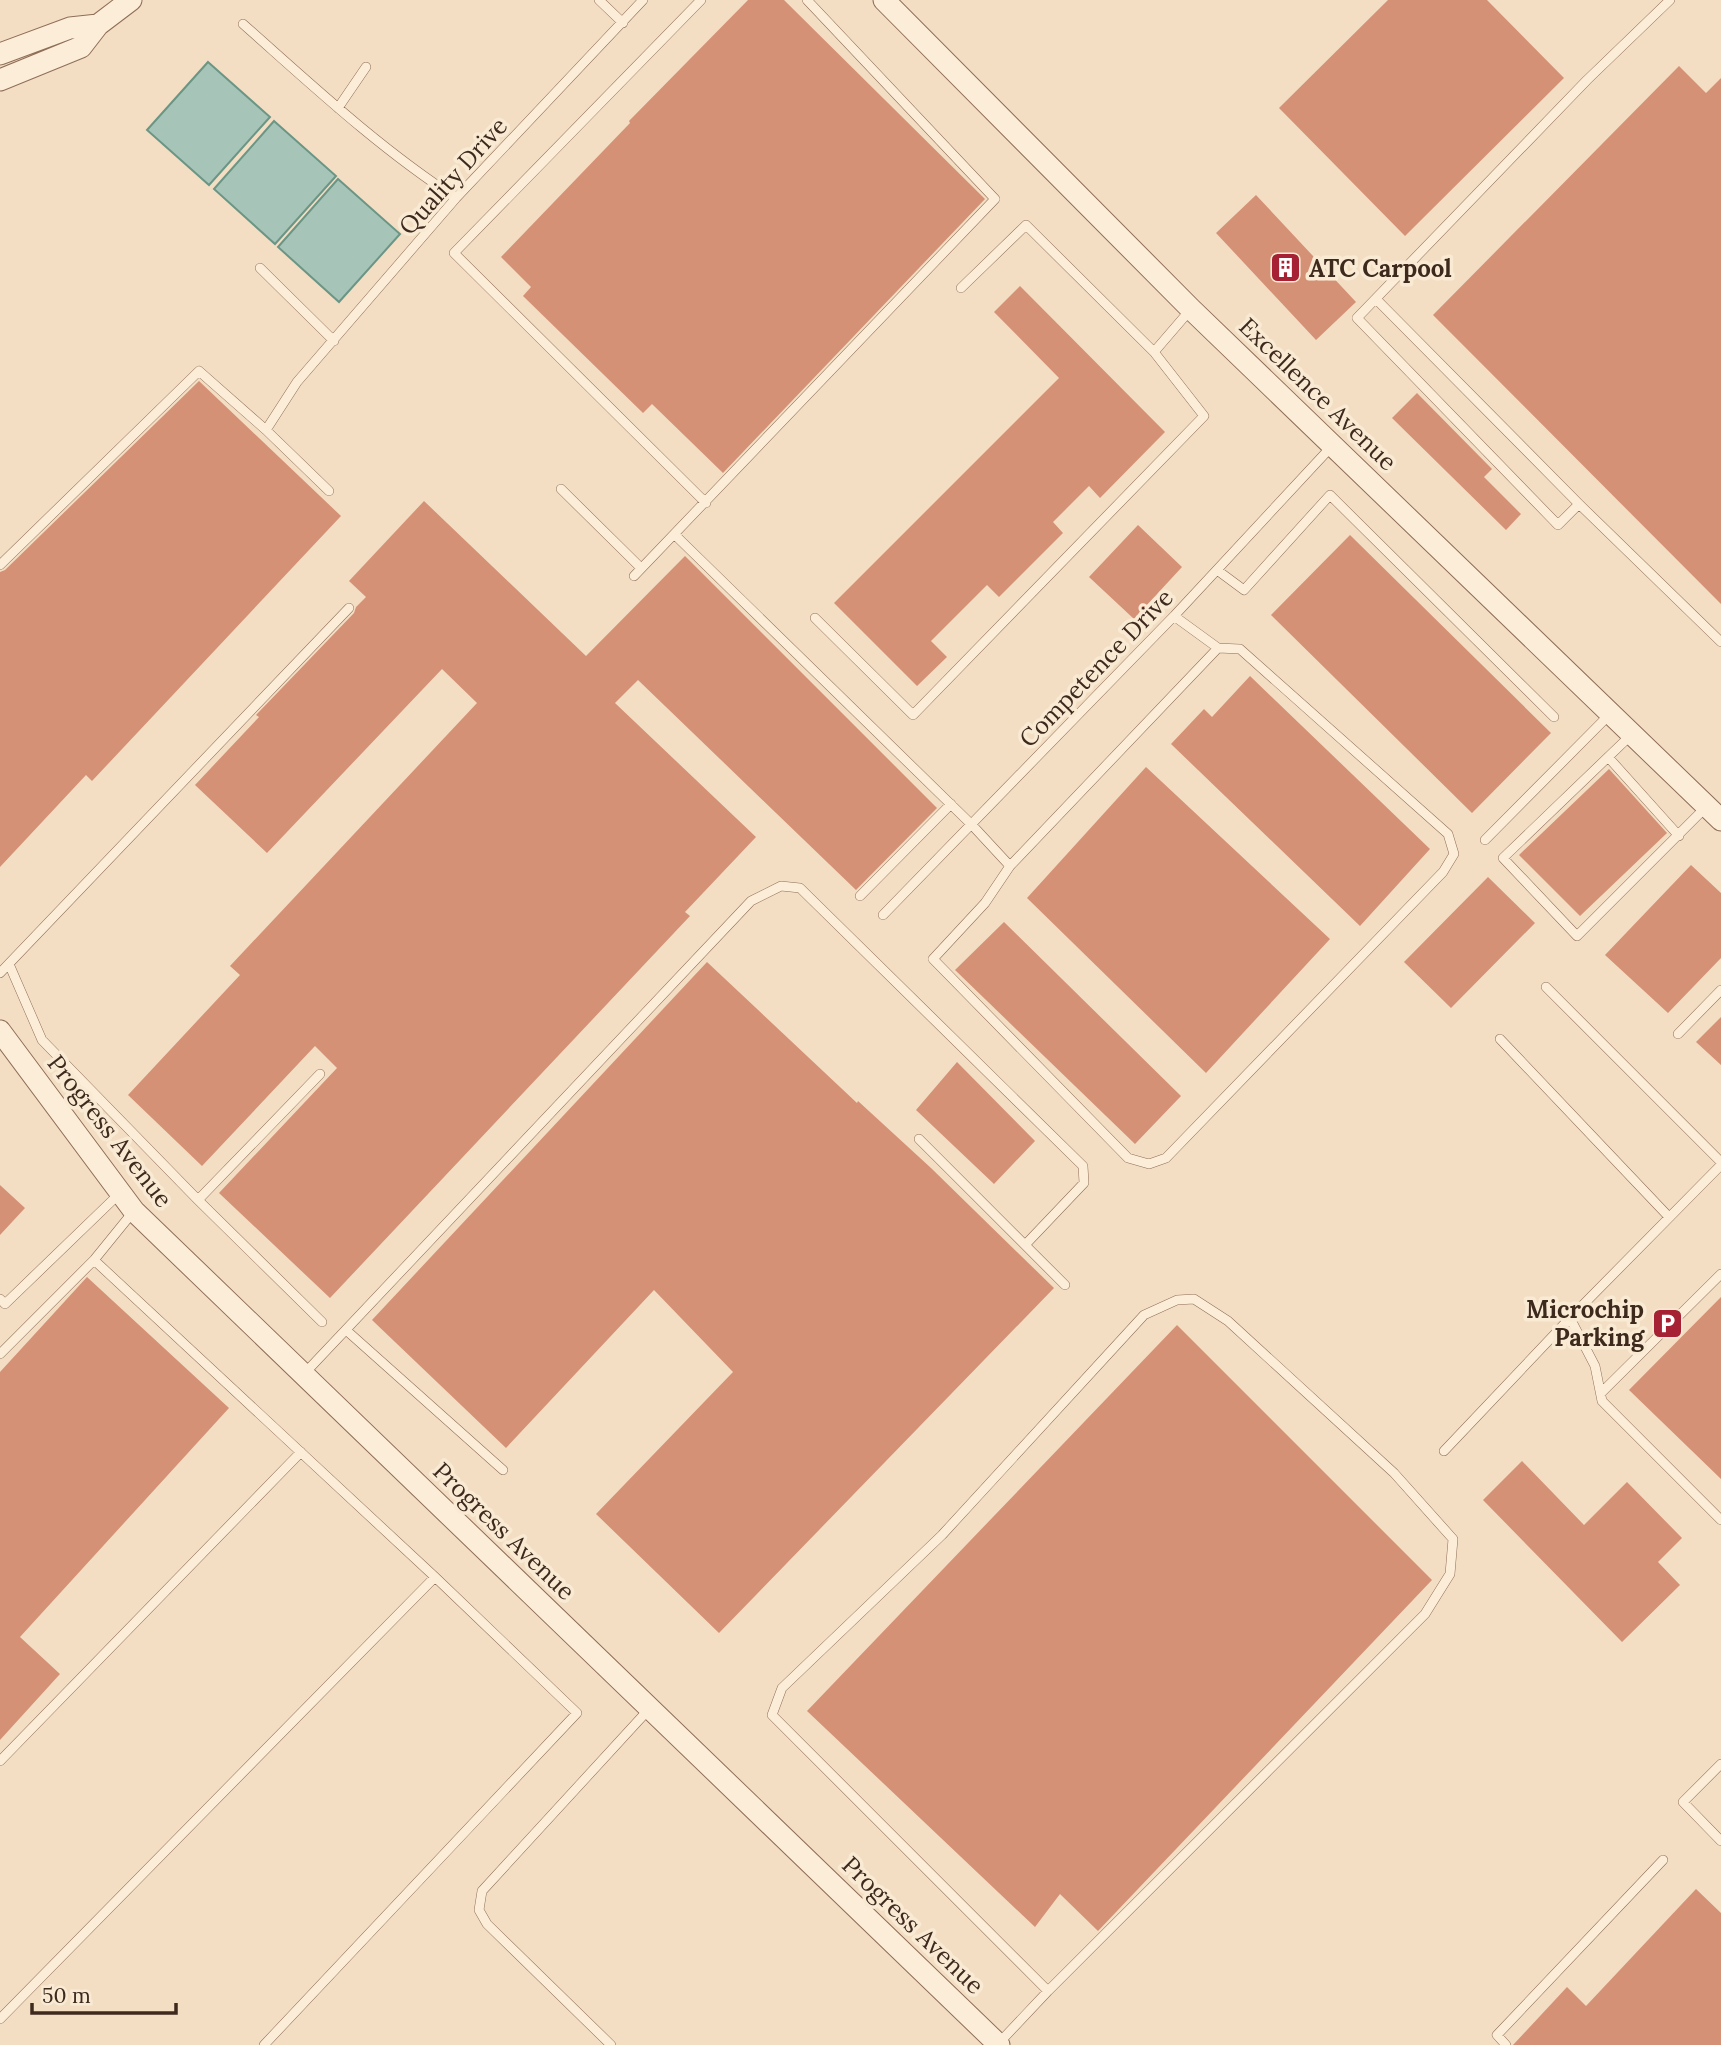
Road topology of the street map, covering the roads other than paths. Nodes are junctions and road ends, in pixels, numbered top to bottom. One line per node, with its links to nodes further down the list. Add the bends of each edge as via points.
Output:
1 (131, 0): 10 (street)
2 (599, 0): 8 (lane)
3 (643, 0): 8 (lane, Quality Drive)
4 (701, 0): 26 (lane, via 454,253)
5 (807, 0): 26 (lane, via 995,199)
6 (884, 0): 19 (street, Excellence Avenue)
7 (1670, 0): 18 (lane, via 1587,79)
8 (623, 23): 15 (lane, Quality Drive)
9 (243, 24): 14 (lane)
10 (98, 25): 11 (street, via 71,27); 13 (street, via 81,47)
11 (0, 54)
12 (366, 67): 14 (lane)
13 (0, 80)
14 (338, 108): 15 (lane)
15 (456, 198): 20 (lane, Quality Drive)
16 (260, 268): 20 (lane)
17 (961, 288): 21 (lane, via 1026,225)
18 (1376, 299): 27 (lane); 27 (lane, via 1357,318 1558,525)
19 (1191, 309): 21 (lane); 23 (street, Excellence Avenue)
20 (334, 341): 22 (lane, Quality Drive, via 297,383)
21 (1154, 352): 35 (lane, via 1204,415 913,715)
22 (265, 430): 25 (lane); 29 (lane, via 199,371)
23 (1334, 445): 31 (lane, Competence Drive); 38 (street, Excellence Avenue)
24 (561, 489): 30 (lane)
25 (329, 491)
26 (706, 503): 28 (lane)
27 (1579, 504): 36 (lane)
28 (675, 535): 30 (lane); 42 (lane)
29 (0, 565)
30 (641, 568): 32 (lane)
31 (1217, 570): 34 (lane, Competence Drive); 39 (lane, via 1244,590 1330,495)
32 (634, 576)
33 (349, 608): 50 (lane)
34 (1174, 616): 37 (lane); 44 (lane, Competence Drive)
35 (815, 618)
36 (1721, 642)
37 (1218, 648): 47 (lane); 47 (lane, via 1241,649 1275,678 1448,834 1454,854 1443,872 1166,1158 1149,1164 1128,1158 933,960 985,903)
38 (1610, 714): 40 (street, Excellence Avenue); 46 (lane)
39 (1554, 717)
40 (1631, 735): 41 (lane); 43 (street, Excellence Avenue)
41 (1608, 757): 45 (lane); 45 (lane, via 1503,858 1577,936)
42 (951, 804): 44 (lane); 48 (lane)
43 (1714, 813): 45 (lane)
44 (972, 825): 47 (lane); 49 (lane, Competence Drive)
45 (1679, 836)
46 (1485, 840)
47 (1010, 866)
48 (860, 896)
49 (883, 915)
50 (9, 964): 51 (lane); 61 (lane, via 42,1040)
51 (0, 973)
52 (1546, 987): 59 (lane)
53 (1721, 990): 55 (lane)
54 (0, 1031): 60 (street, Progress Avenue)
55 (1678, 1034)
56 (1500, 1038): 63 (lane)
57 (320, 1074): 61 (lane)
58 (919, 1139): 64 (lane)
59 (1721, 1164): 63 (lane)
60 (121, 1193): 62 (street, Progress Avenue); 68 (lane, via 5,1304)
61 (198, 1200): 70 (lane)
62 (134, 1211): 65 (lane); 73 (street, Progress Avenue)
63 (1669, 1217): 69 (lane)
64 (1025, 1245): 67 (lane); 71 (lane, via 1084,1183 1083,1166 800,888 780,886 751,901)
65 (94, 1260): 72 (lane); 76 (lane)
66 (1721, 1275): 74 (lane)
67 (1065, 1285)
68 (0, 1299)
69 (1570, 1318): 74 (lane, via 1595,1366); 75 (lane)
70 (322, 1322)
71 (346, 1330): 73 (lane); 77 (lane)
72 (0, 1354)
73 (304, 1374): 80 (street, Progress Avenue)
74 (1601, 1392): 78 (lane, via 1602,1401)
75 (1444, 1451)
76 (301, 1452): 79 (lane); 81 (lane)
77 (503, 1470)
78 (1721, 1520)
79 (435, 1577): 86 (lane); 87 (lane, via 576,1713)
80 (650, 1708): 88 (lane, via 482,1891 479,1909 486,1924); 89 (street, Progress Avenue)
81 (0, 1761)
82 (1721, 1764): 83 (lane, via 1682,1802)
83 (1721, 1841)
84 (1663, 1860): 90 (lane, via 1497,2035)
85 (1048, 1991): 85 (lane, via 1424,1614 1450,1574 1453,1539 1394,1473 1228,1321 1194,1300 1177,1300 1144,1315 942,1535 782,1688 772,1715); 89 (lane)
86 (0, 2019)
87 (264, 2045)
88 (611, 2045)
89 (999, 2045)
90 (1506, 2045)

